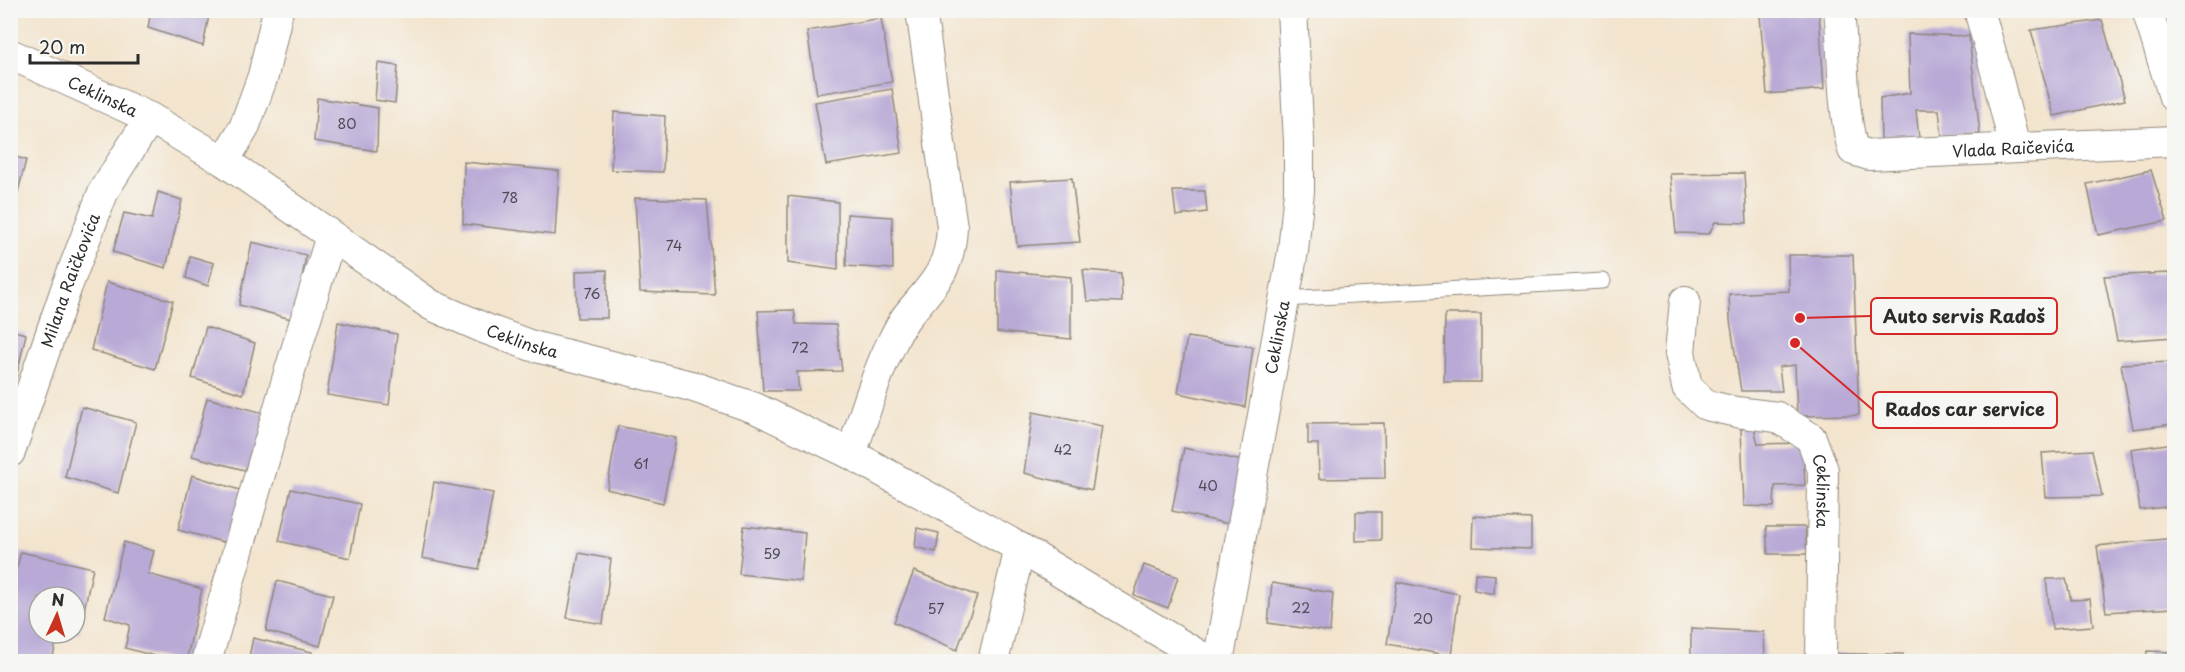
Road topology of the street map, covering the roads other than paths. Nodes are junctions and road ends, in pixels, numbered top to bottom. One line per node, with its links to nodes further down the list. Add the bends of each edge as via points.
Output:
1 (278, 10): 12 (street, via 263,76 244,128)
2 (921, 10): 18 (street, via 952,227 951,247 932,289 905,318 886,356)
3 (1292, 10): 15 (street, Ceklinska, via 1299,191)
4 (1839, 10): 11 (street, Vlada Raičevića, via 1852,150 1869,155)
5 (1979, 10): 11 (street)
6 (2147, 10): 8 (street)
7 (10, 54): 9 (street, Ceklinska)
8 (2175, 97)
9 (150, 117): 12 (street, Ceklinska); 17 (street, Milana Raičkovića, via 104,190)
10 (2175, 141): 11 (street, Vlada Raičevića)
11 (2015, 148)
12 (224, 161): 13 (street, Ceklinska)
13 (331, 236): 18 (street, Ceklinska, via 431,305 486,330 532,346 691,386 755,408); 20 (street)
14 (1603, 281): 15 (lane)
15 (1284, 298): 23 (street, Ceklinska)
16 (1685, 301): 24 (street, Ceklinska, via 1680,352 1687,387 1706,405 1777,417 1811,438 1823,470)
17 (10, 452)
18 (851, 454): 19 (street, Ceklinska)
19 (1020, 548): 21 (street); 22 (street, Ceklinska)
20 (206, 662)
21 (993, 662)
22 (1210, 662)
23 (1218, 662)
24 (1821, 662)

